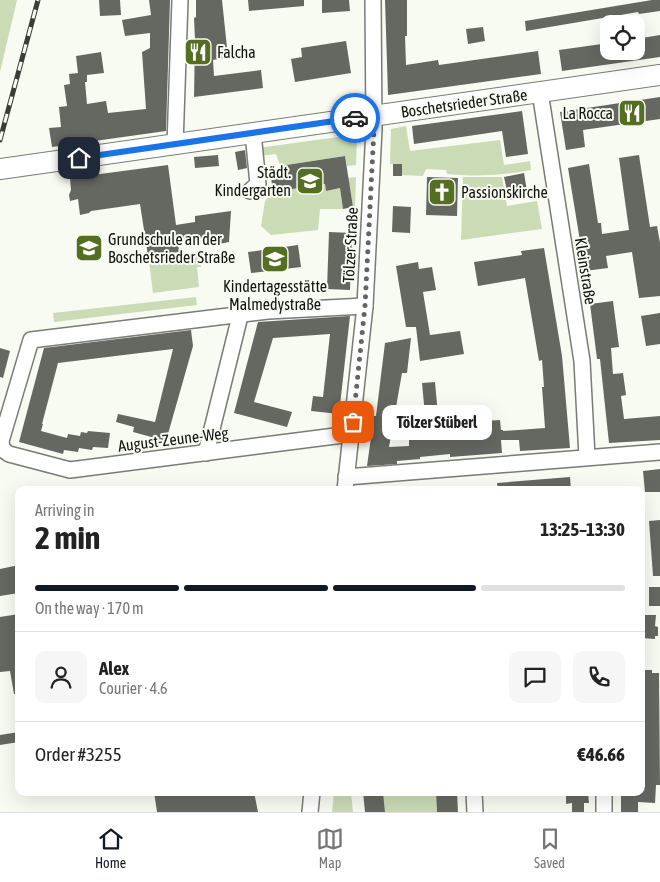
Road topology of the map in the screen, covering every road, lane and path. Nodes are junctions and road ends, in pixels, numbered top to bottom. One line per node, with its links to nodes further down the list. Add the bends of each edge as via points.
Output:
1 (180, 0): 7 (street)
2 (373, 0): 5 (street, Tölzer Straße)
3 (660, 75): 4 (main road, Boschetsrieder Straße)
4 (540, 92): 5 (main road, Boschetsrieder Straße); 15 (street, Kleinstraße, via 582,361)
5 (374, 115): 6 (main road, Boschetsrieder Straße); 10 (street, Tölzer Straße)
6 (253, 133): 7 (main road, Boschetsrieder Straße); 9 (street, via 258,184)
7 (175, 145): 8 (main road, Boschetsrieder Straße)
8 (0, 169)
9 (250, 191)
10 (365, 306): 11 (street, via 303,308); 12 (street, Tölzer Straße)
11 (240, 316): 14 (street); 14 (street, August-Zeune-Weg, via 31,340 2,441 2,449 9,454 70,470)
12 (351, 434): 14 (street, August-Zeune-Weg); 16 (street, Tölzer Straße)
13 (660, 452): 15 (street)
14 (206, 453)
15 (587, 457): 16 (street)
16 (346, 484)
17 (312, 796): 20 (street)
18 (474, 796): 21 (street)
19 (604, 796): 22 (street)
20 (310, 812)
21 (475, 812)
22 (604, 812)

